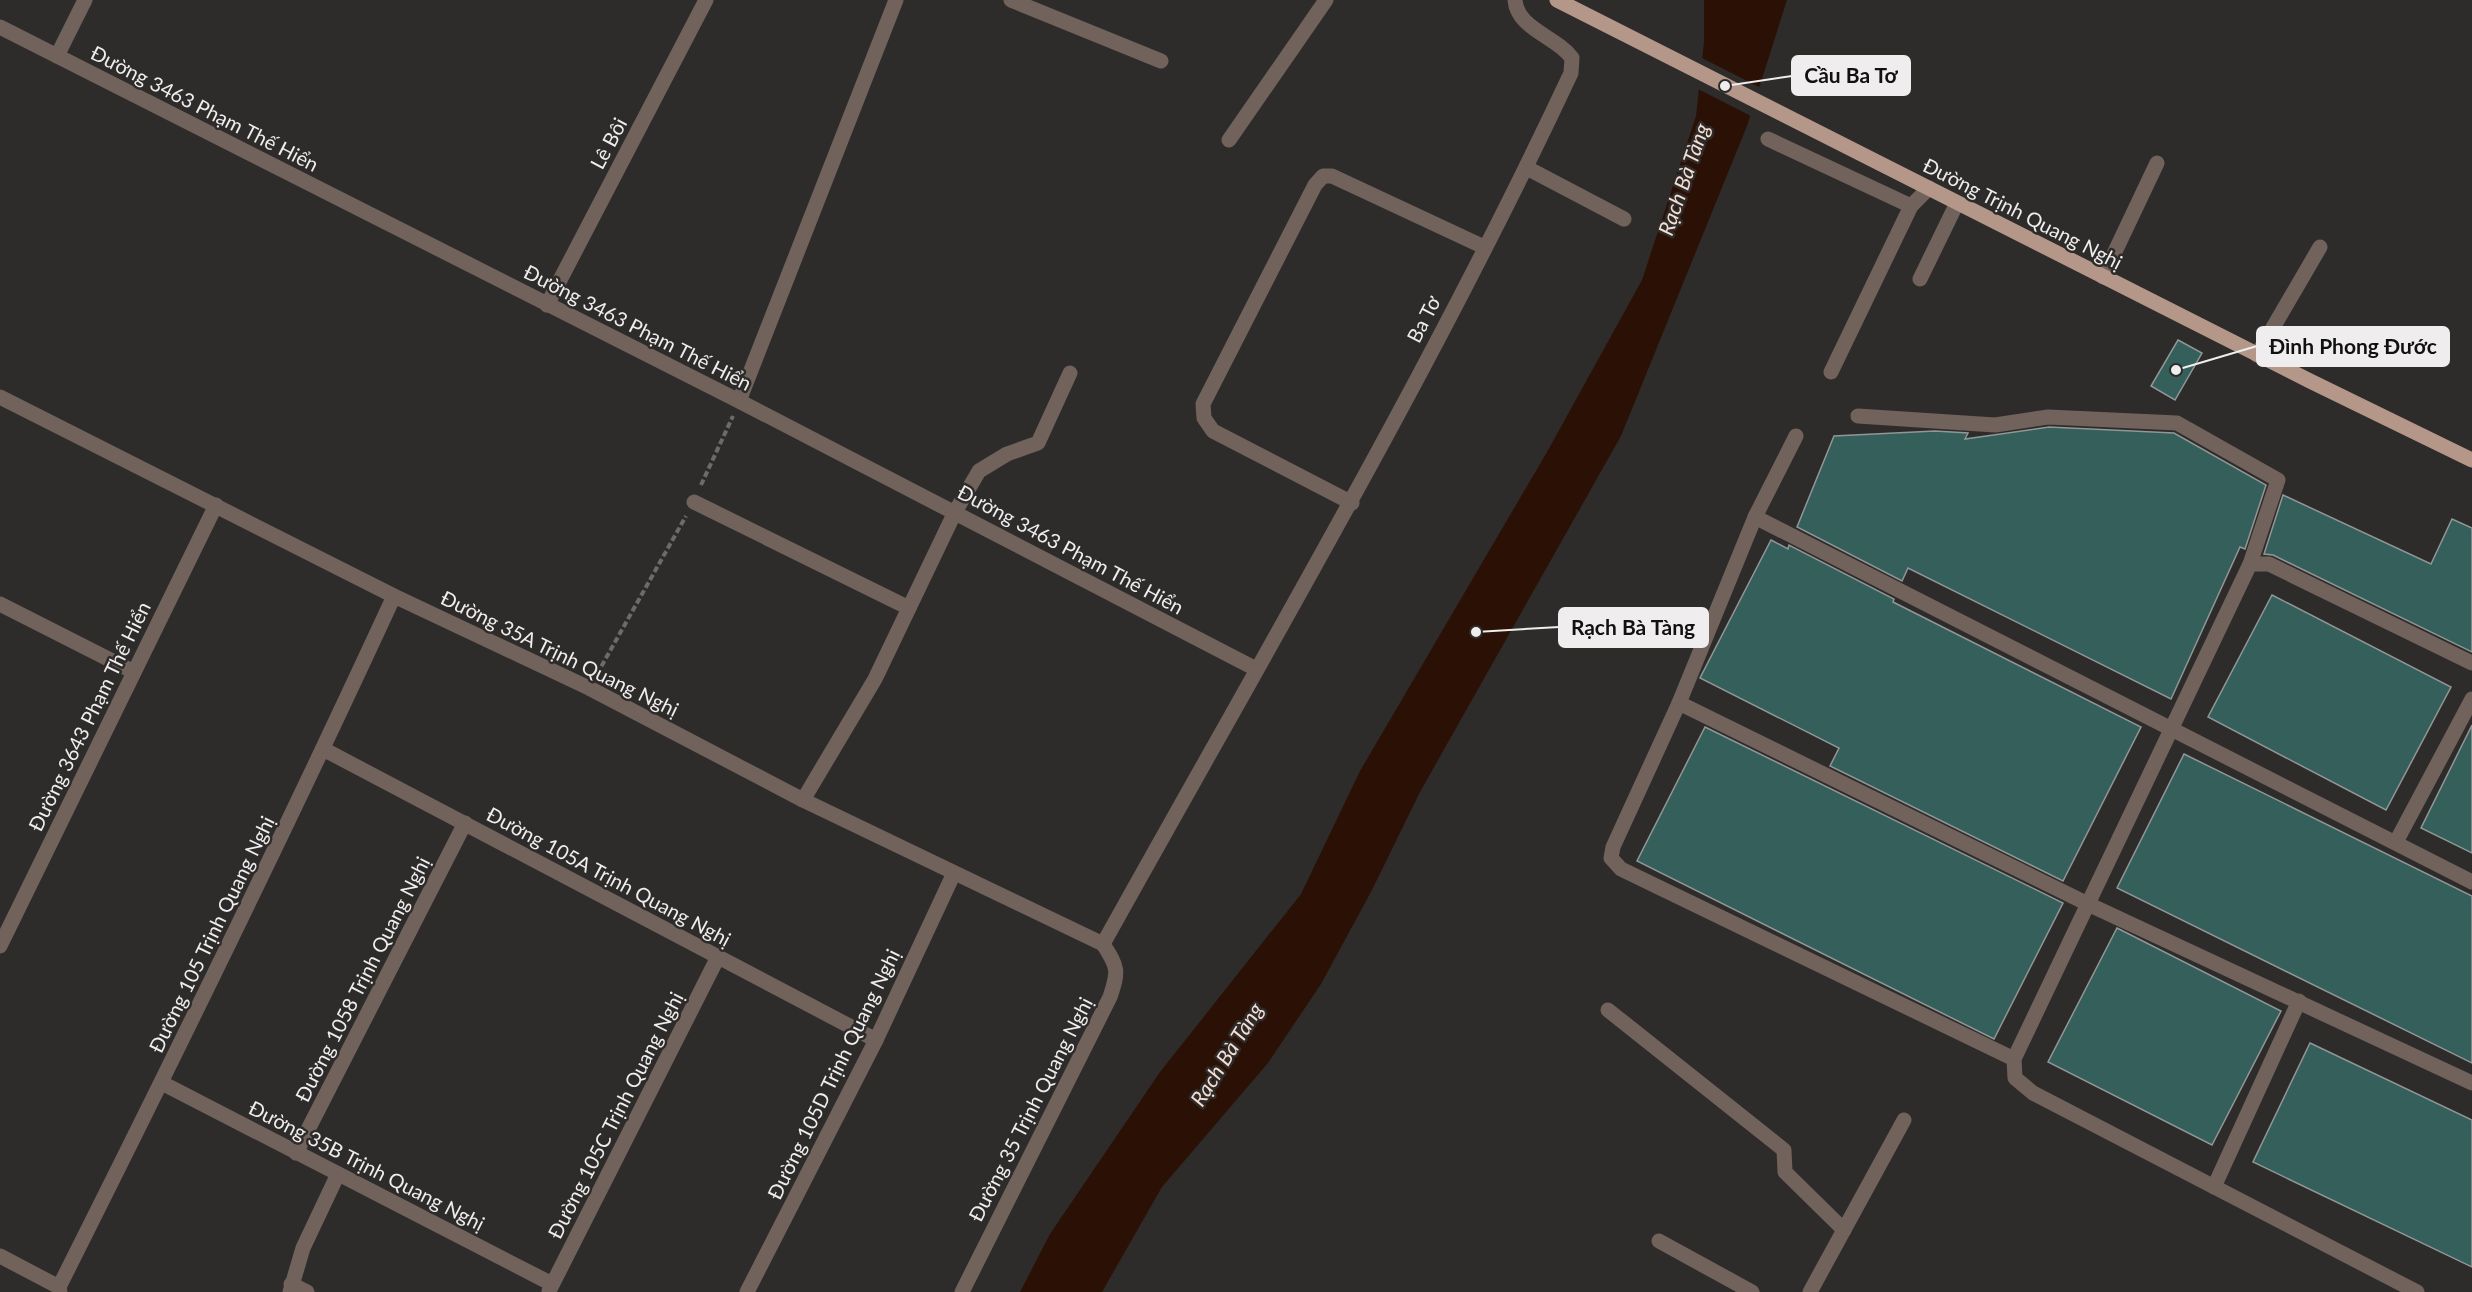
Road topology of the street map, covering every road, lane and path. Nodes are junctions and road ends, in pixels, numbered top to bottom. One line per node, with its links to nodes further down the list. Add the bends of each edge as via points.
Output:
1 (85, 0): 9 (street)
2 (706, 0): 23 (street, Lê Bôi)
3 (896, 0): 28 (street)
4 (1011, 0): 10 (street)
5 (1326, 0): 12 (street)
6 (1515, 0): 14 (street, Ba Tơ, via 1520,18 1566,49 1573,65)
7 (1557, 0): 15 (main road, Đường Trịnh Quang Nghị)
8 (0, 27): 9 (street, Đường 3463 Phạm Thế Hiển)
9 (57, 56): 23 (street, Đường 3463 Phạm Thế Hiển)
10 (1161, 61)
11 (1768, 139): 17 (street)
12 (1229, 140)
13 (2157, 162): 21 (street)
14 (1527, 168): 18 (street); 20 (street, Ba Tơ)
15 (1929, 188): 16 (main road, Đường Trịnh Quang Nghị); 17 (street)
16 (1957, 203): 21 (main road, Đường Trịnh Quang Nghị); 22 (street)
17 (1911, 206): 25 (street)
18 (1624, 219)
19 (2320, 247): 24 (street)
20 (1484, 248): 33 (street, Ba Tơ); 33 (street, via 1332,176 1323,176 1316,185 1203,404 1204,418 1213,431)
21 (2103, 277): 24 (main road, Đường Trịnh Quang Nghị)
22 (1920, 279)
23 (547, 305): 28 (street, Đường 3463 Phạm Thế Hiển)
24 (2257, 355): 31 (main road, Đường Trịnh Quang Nghị)
25 (1831, 372)
26 (1070, 373): 35 (street, via 1038,443 1006,453 979,471)
27 (0, 397): 34 (street, Đường 35A Trịnh Quang Nghị)
28 (739, 401): 32 (path); 35 (street, Đường 3463 Phạm Thế Hiển)
29 (1858, 416): 37 (street, via 1995,425 2048,417 2177,423 2278,480)
30 (1796, 436): 36 (street)
31 (2472, 460)
32 (694, 502): 40 (street); 44 (path)
33 (1352, 503): 42 (street, Ba Tơ)
34 (216, 505): 38 (street, Đường 35A Trịnh Quang Nghị); 43 (street, Đường 3643 Phạm Thế Hiển)
35 (955, 512): 40 (street); 42 (street, Đường 3463 Phạm Thế Hiển)
36 (1755, 517): 46 (street); 47 (street)
37 (2250, 564): 41 (street, via 2270,564); 47 (street)
38 (394, 596): 44 (street, Đường 35A Trịnh Quang Nghị); 48 (street, Đường 105 Trịnh Quang Nghị)
39 (0, 604): 43 (street)
40 (909, 608): 49 (street, via 874,679)
41 (2472, 663)
42 (1256, 669): 55 (street, Ba Tơ)
43 (134, 672): 56 (street, Đường 3643 Phạm Thế Hiển)
44 (589, 688): 49 (street, Đường 35A Trịnh Quang Nghị)
45 (2472, 699): 51 (street)
46 (1679, 703): 54 (street); 61 (street, via 1611,858 1621,868)
47 (2173, 729): 51 (street); 54 (street)
48 (323, 749): 50 (street, Đường 105A Trịnh Quang Nghị); 62 (street, Đường 105 Trịnh Quang Nghị)
49 (803, 800): 52 (street, Đường 35A Trịnh Quang Nghị)
50 (465, 824): 57 (street, Đường 105A Trịnh Quang Nghị); 65 (street, Đường 1058 Trịnh Quang Nghị)
51 (2396, 842): 53 (street)
52 (954, 873): 55 (street, Đường 35A Trịnh Quang Nghị); 60 (street, Đường 105D Trịnh Quang Nghị)
53 (2472, 882)
54 (2090, 904): 58 (street); 61 (street)
55 (1103, 944): 76 (street, Đường 35 Trịnh Quang Nghị, via 1116,964 1117,977 1110,997)
56 (0, 946)
57 (718, 957): 60 (street, Đường 105A Trịnh Quang Nghị); 72 (street, Đường 105C Trịnh Quang Nghị)
58 (2299, 1001): 63 (street); 67 (street)
59 (1608, 1010): 68 (street, via 1784,1150 1785,1172)
60 (876, 1040): 75 (street, Đường 105D Trịnh Quang Nghị)
61 (2014, 1059): 67 (street, via 2015,1078 2033,1093)
62 (162, 1083): 65 (street, Đường 35B Trịnh Quang Nghị); 73 (street, Đường 105 Trịnh Quang Nghị)
63 (2472, 1083)
64 (1904, 1120): 68 (street)
65 (296, 1154): 66 (street, Đường 35B Trịnh Quang Nghị)
66 (339, 1174): 71 (street, via 303,1248); 72 (street, Đường 35B Trịnh Quang Nghị)
67 (2214, 1187): 79 (street)
68 (1844, 1230): 78 (street)
69 (1659, 1241): 77 (street)
70 (0, 1256): 73 (street)
71 (290, 1288): 74 (street)
72 (550, 1288)
73 (60, 1290)
74 (307, 1292)
75 (747, 1292)
76 (962, 1292)
77 (1752, 1292)
78 (1810, 1292)
79 (2417, 1292)

